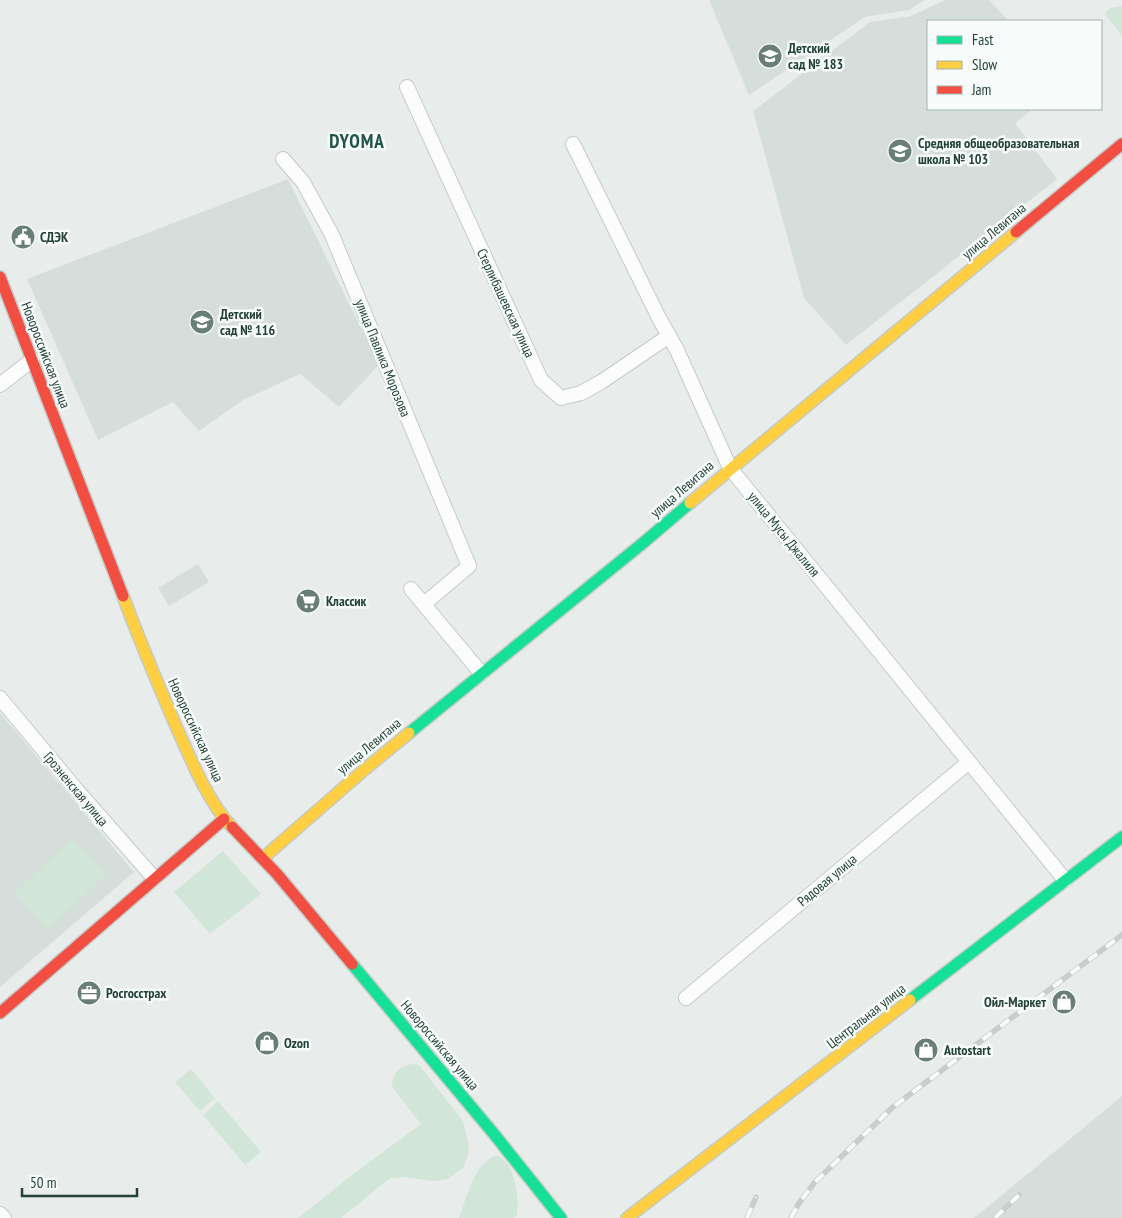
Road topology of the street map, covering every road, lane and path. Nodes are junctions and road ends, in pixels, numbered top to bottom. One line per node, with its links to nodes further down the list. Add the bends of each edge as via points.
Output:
1 (407, 87): 6 (street, Стерлибашевская улица, via 541,380 561,398 582,393)
2 (573, 144): 6 (street, улица Мусы Джалиля)
3 (1122, 144): 9 (main road, улица Левитана)
4 (283, 158): 11 (street, улица Павлика Морозова, via 303,182 332,235 469,566)
5 (0, 277): 7 (main road, Новороссийская улица)
6 (669, 336): 9 (street, улица Мусы Джалиля)
7 (32, 360): 8 (street); 15 (main road, Новороссийская улица, via 142,647 192,763)
8 (0, 385)
9 (730, 468): 12 (main road, улица Левитана); 14 (street, улица Мусы Джалиля)
10 (411, 589): 11 (street)
11 (424, 604): 12 (street)
12 (481, 674): 17 (main road, улица Левитана)
13 (0, 698): 18 (street, Грозненская улица)
14 (969, 762): 19 (street, улица Мусы Джалиля); 20 (street, Рядовая улица)
15 (224, 820): 17 (main road, Новороссийская улица); 18 (main road)
16 (1122, 837): 19 (main road, Центральная улица)
17 (263, 858): 24 (main road, Новороссийская улица, via 494,1134)
18 (154, 878): 21 (main road)
19 (1065, 880): 25 (main road, Центральная улица)
20 (686, 998)
21 (0, 1013)
22 (0, 1214): 23 (street)
23 (4, 1218)
24 (560, 1218)
25 (627, 1218)

